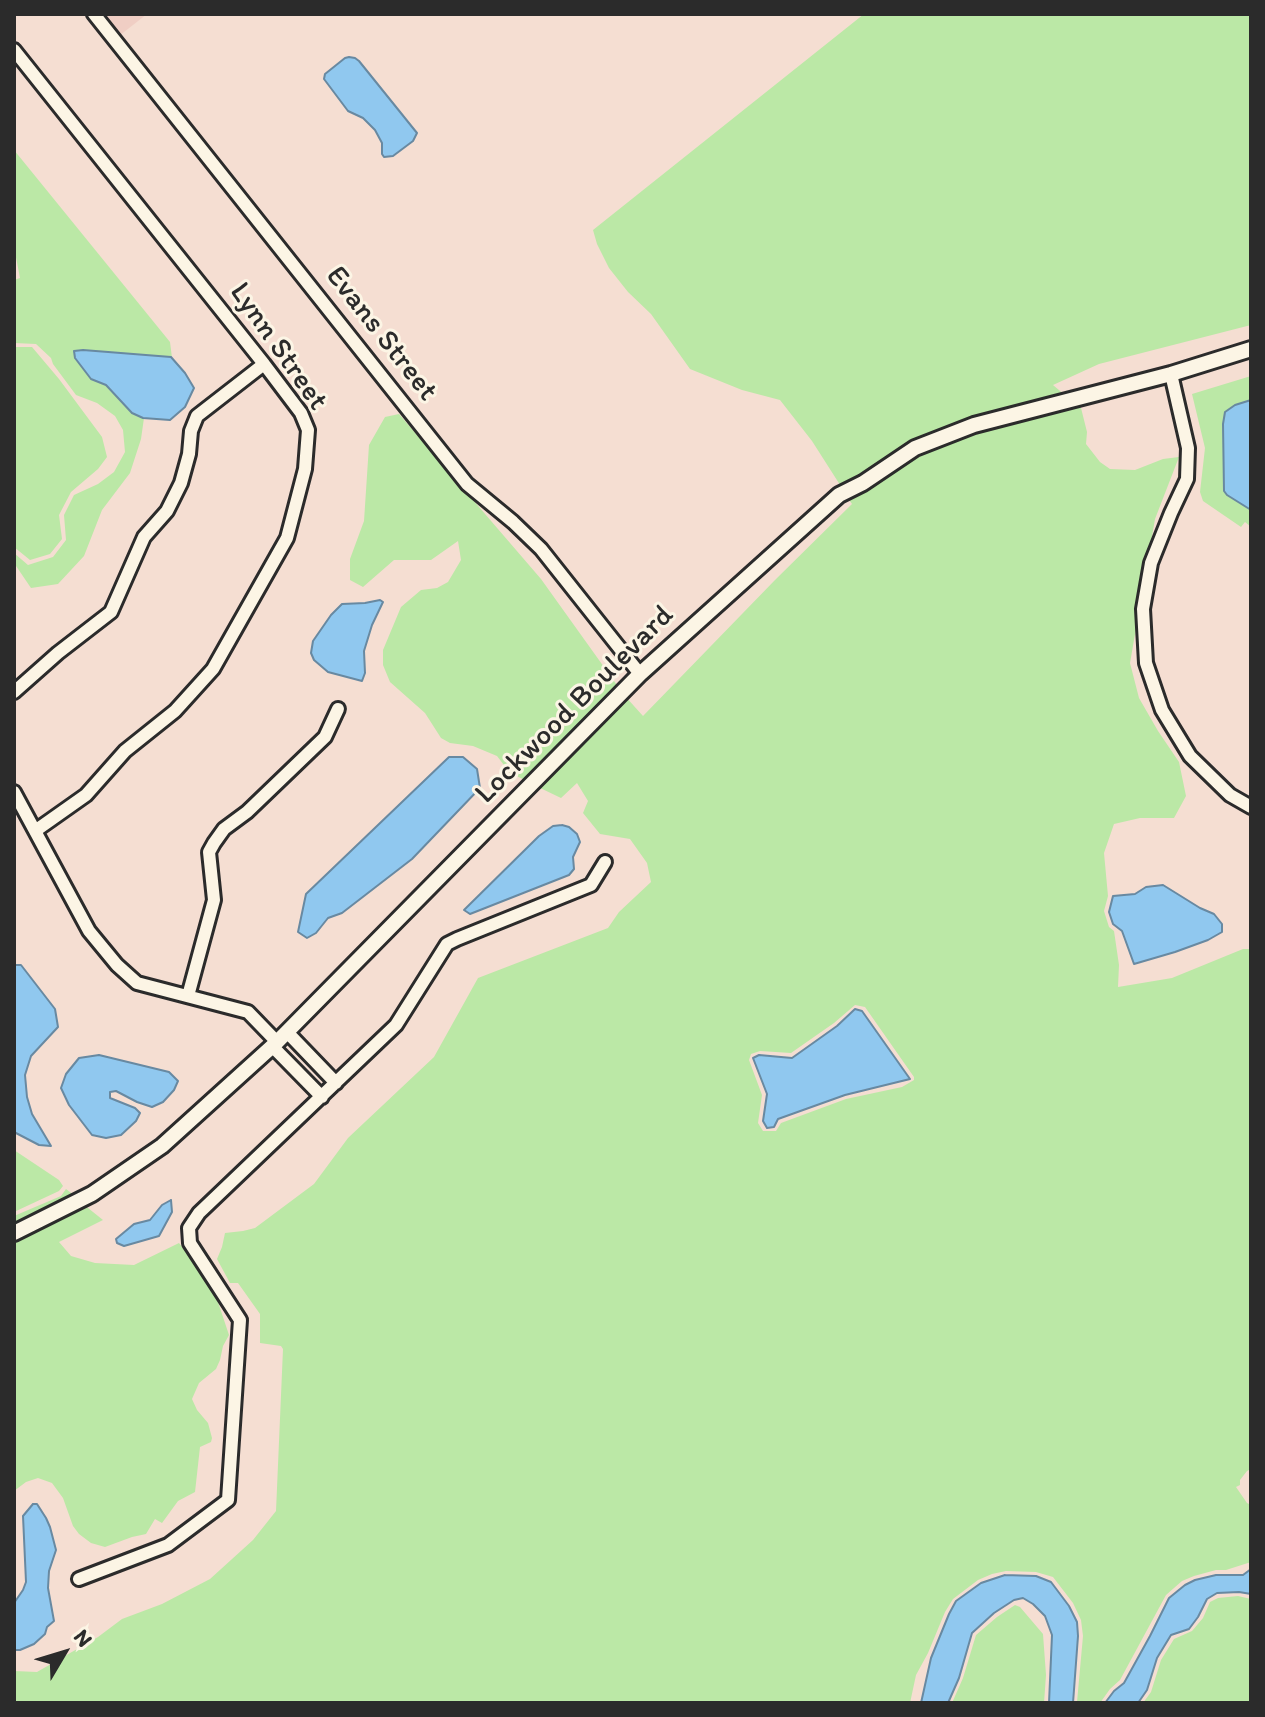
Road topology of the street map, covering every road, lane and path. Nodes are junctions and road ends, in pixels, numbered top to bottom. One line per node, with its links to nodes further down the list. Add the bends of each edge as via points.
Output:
1 (94, 14): 6 (street, Evans Street, via 467,484 541,549)
2 (14, 50): 4 (street, Lynn Street)
3 (1251, 349): 5 (street, Lockwood Boulevard)
4 (264, 364): 7 (street, via 197,416 181,483 167,511 144,537 111,612); 11 (street, Lynn Street, via 308,430 305,469 287,538 213,669 86,795)
5 (1171, 374): 6 (street, Lockwood Boulevard, via 974,425 915,448 839,495); 10 (street, via 1188,448 1187,479 1151,563 1143,609 1146,663 1162,710 1190,756 1230,795)
6 (640, 674): 14 (street, Lockwood Boulevard)
7 (14, 692)
8 (338, 709): 13 (street, via 325,737 224,829 209,852 214,900)
9 (14, 792): 11 (street)
10 (1251, 807)
11 (35, 831): 13 (street, via 89,931 117,965 137,983)
12 (605, 862): 15 (street, via 591,885 447,944 396,1025)
13 (188, 996): 14 (street, via 248,1012)
14 (279, 1040): 15 (street); 16 (street); 17 (street, Lockwood Boulevard, via 162,1146 92,1194)
15 (336, 1083): 16 (street)
16 (322, 1097): 18 (street, via 189,1228 190,1243 240,1320 228,1500 168,1545)
17 (14, 1233)
18 (79, 1579)

